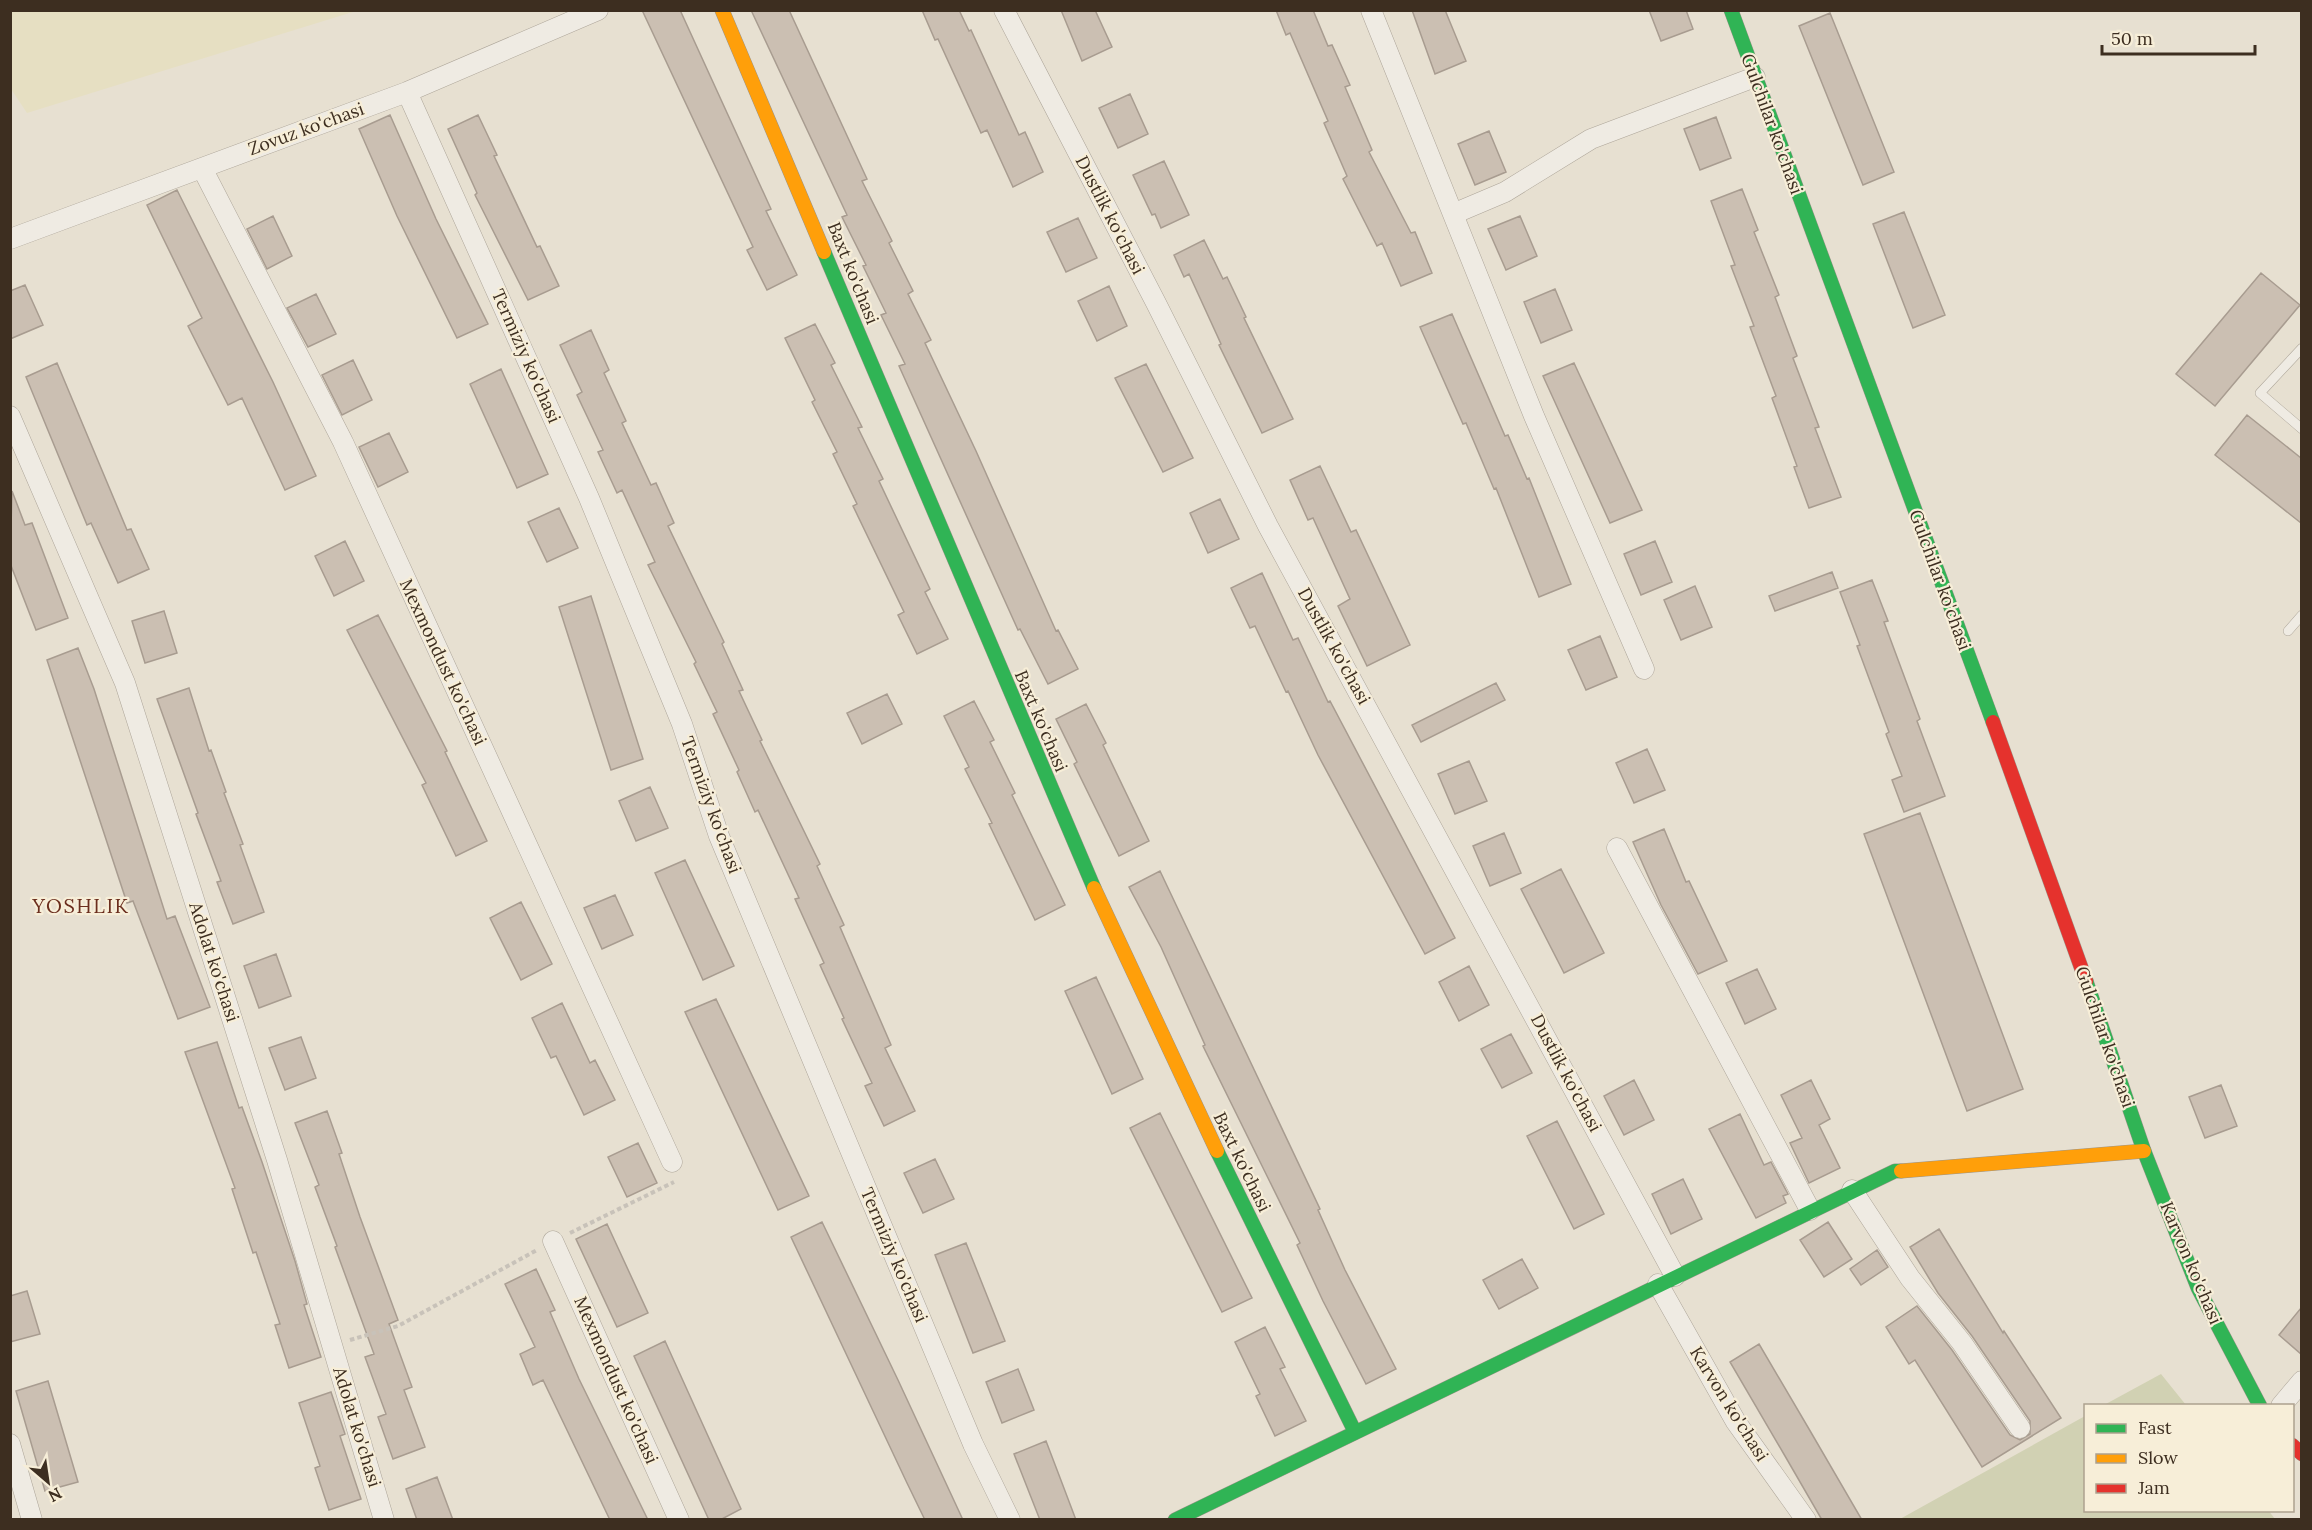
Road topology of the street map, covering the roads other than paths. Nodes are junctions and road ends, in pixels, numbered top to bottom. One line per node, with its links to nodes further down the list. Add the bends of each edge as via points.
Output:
1 (598, 10): 7 (street, Zovuz ko'chasi)
2 (722, 10): 28 (street, Baxt ko'chasi, via 1076,850 1200,1117)
3 (1004, 10): 23 (street, Dustlik ko'chasi, via 1268,526)
4 (1371, 10): 9 (street)
5 (1731, 10): 6 (street, Gulchilar ko'chasi)
6 (1755, 77): 9 (street, via 1591,140 1505,192); 18 (street, Gulchilar ko'chasi, via 2063,912)
7 (407, 92): 8 (street, Zovuz ko'chasi); 33 (street, Termiziy ko'chasi, via 589,498 682,724 724,847 969,1434)
8 (202, 168): 10 (street, Zovuz ko'chasi); 19 (street, Mexmondust ko'chasi, via 343,442)
9 (1453, 214): 16 (street, via 1533,416)
10 (10, 239)
11 (2301, 348): 13 (lane, via 2260,393)
12 (10, 416): 31 (street, Adolat ko'chasi, via 125,683 277,1160)
13 (2301, 429)
14 (2301, 615): 15 (lane)
15 (2288, 632)
16 (1644, 669)
17 (1617, 848): 21 (street)
18 (2144, 1150): 20 (street, via 1895,1171); 25 (street, Karvon ko'chasi, via 2198,1288)
19 (672, 1162)
20 (1852, 1190): 21 (street); 27 (street, via 1910,1278 1962,1343)
21 (1810, 1210): 23 (street)
22 (553, 1241): 32 (street, Mexmondust ko'chasi)
23 (1666, 1280): 28 (street); 35 (street, Karvon ko'chasi, via 1736,1422)
24 (2301, 1381): 26 (street)
25 (2259, 1404)
26 (2283, 1404)
27 (2020, 1428)
28 (1355, 1432): 34 (street)
29 (10, 1444): 30 (street)
30 (32, 1520)
31 (384, 1520)
32 (679, 1520)
33 (1010, 1520)
34 (1175, 1520)
35 (1806, 1520)

